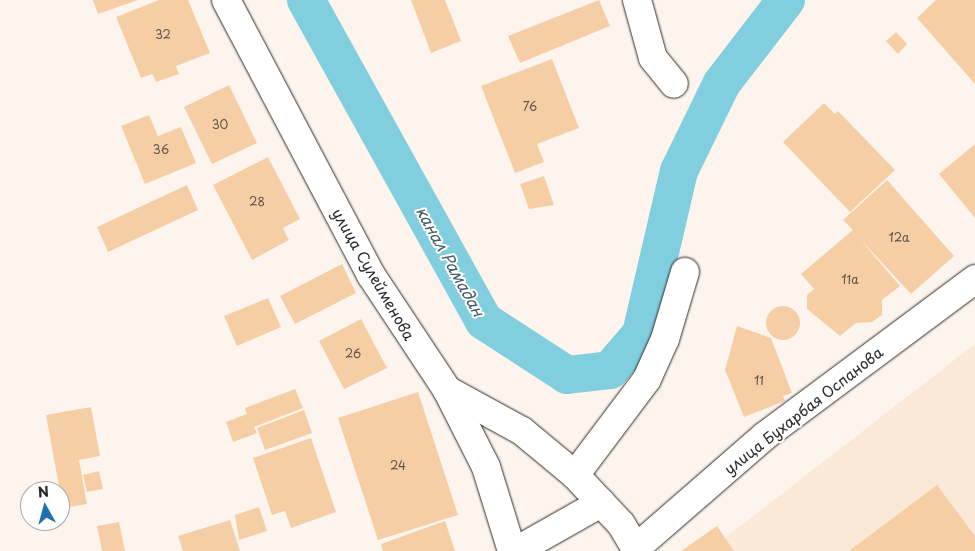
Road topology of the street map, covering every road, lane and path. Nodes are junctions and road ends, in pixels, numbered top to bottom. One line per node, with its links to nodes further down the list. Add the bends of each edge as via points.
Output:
1 (226, 0): 6 (street, улица Сулейменова, via 371,275)
2 (637, 0): 3 (street, via 653,58)
3 (674, 84)
4 (685, 272): 7 (street, via 665,339 647,379)
5 (975, 279): 9 (street, улица Бухарбая Оспанова, via 766,434)
6 (447, 390): 7 (street, via 522,431); 10 (street, улица Сулейменова, via 486,466)
7 (575, 475): 8 (street)
8 (602, 503): 9 (street); 11 (street)
9 (637, 550)
10 (512, 551)
11 (516, 551)

